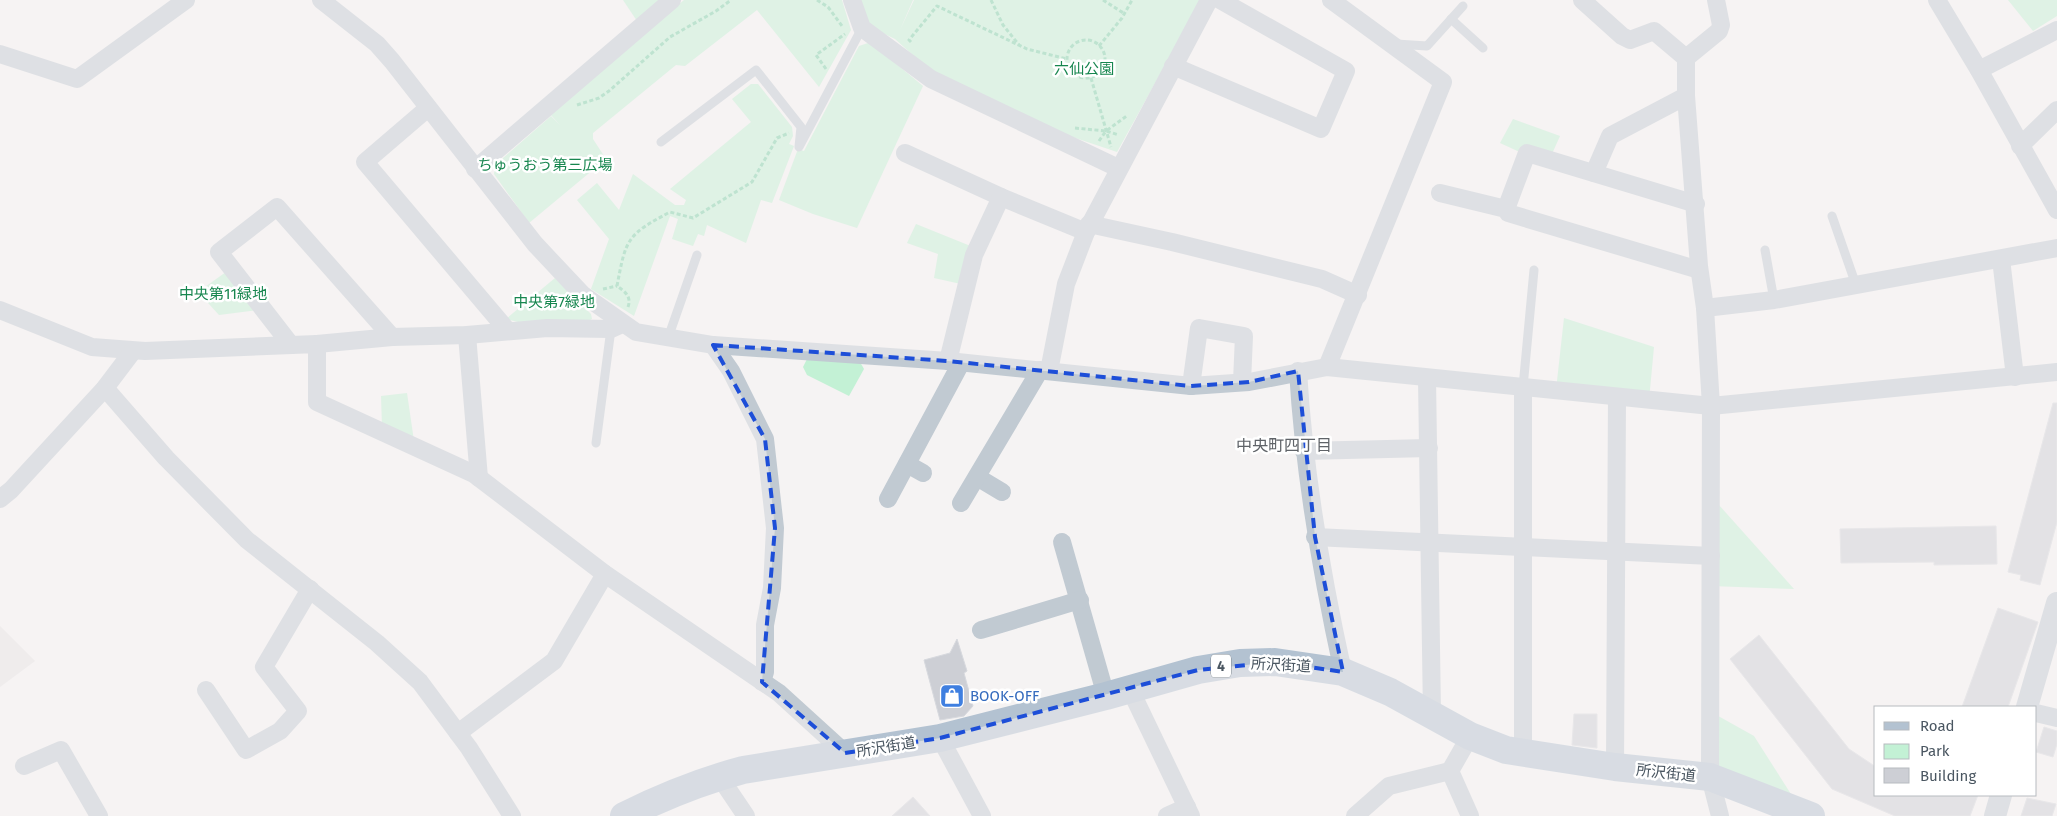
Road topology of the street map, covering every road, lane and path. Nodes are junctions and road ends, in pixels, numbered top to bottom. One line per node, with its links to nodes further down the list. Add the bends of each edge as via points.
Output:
1 (186, 0): 27 (street, via 77,79)
2 (321, 0): 36 (street, via 376,44)
3 (672, 0): 35 (street)
4 (731, 0): 35 (path, via 670,38 599,98 561,108)
5 (817, 0): 20 (path, via 831,12)
6 (852, 0): 21 (street)
7 (991, 0): 23 (path, via 1003,25)
8 (1104, 0): 17 (path)
9 (1132, 0): 17 (path)
10 (1209, 0): 30 (street)
11 (1220, 0): 30 (street, via 1346,71 1321,129)
12 (1331, 0): 22 (street)
13 (1582, 0): 28 (street, via 1622,36 1630,40 1654,31)
14 (1716, 0): 28 (street, via 1721,25 1719,31)
15 (1937, 0): 31 (street)
16 (1463, 6): 18 (lane)
17 (1125, 14): 24 (path)
18 (1451, 19): 22 (lane, via 1427,46); 26 (lane)
19 (2057, 30): 31 (street)
20 (844, 34): 21 (path); 33 (path, via 816,55)
21 (858, 34): 33 (lane); 45 (street, via 931,79)
22 (1392, 43): 62 (street, via 1443,82)
23 (1019, 45): 25 (path, via 937,6 910,40); 29 (path, via 1051,57)
24 (1099, 46): 29 (path, via 1090,41 1078,42); 32 (path, via 1104,53 1104,65)
25 (916, 47)
26 (1483, 48)
27 (0, 54)
28 (1686, 58): 34 (street)
29 (1067, 59): 32 (path, via 1075,75)
30 (1173, 66): 45 (street)
31 (1979, 70): 43 (street)
32 (1091, 78): 41 (path)
33 (834, 80): 39 (lane, via 799,147)
34 (1686, 96): 47 (street, via 1610,136); 50 (street)
35 (554, 101): 46 (street)
36 (428, 108): 46 (street); 67 (street, via 365,162)
37 (2057, 110): 43 (street)
38 (1133, 111): 41 (path)
39 (801, 127): 42 (lane, via 756,70); 66 (path, via 777,138 752,182 693,218 670,212 638,230 623,250 617,286 627,293 630,302)
40 (1069, 127): 41 (path)
41 (1106, 131): 45 (path)
42 (661, 142)
43 (2020, 146): 52 (street)
44 (905, 153): 49 (street)
45 (1118, 168): 54 (street)
46 (475, 170): 66 (street, via 522,229)
47 (1594, 173): 50 (street); 51 (street, via 1527,153)
48 (1440, 193): 51 (street)
49 (1001, 197): 54 (street); 75 (street, via 974,255)
50 (1696, 204): 60 (street)
51 (1506, 208): 60 (street, via 1508,213)
52 (2057, 210)
53 (1832, 216): 61 (lane)
54 (1088, 228): 62 (street, via 1172,242 1322,279); 77 (street, via 1066,284)
55 (2057, 248): 58 (street)
56 (1765, 250): 63 (lane)
57 (697, 255): 70 (lane)
58 (2001, 259): 61 (street); 80 (street)
59 (1534, 270): 84 (lane)
60 (1699, 270): 64 (street)
61 (1856, 285): 63 (street)
62 (1358, 295): 76 (street)
63 (1774, 300): 64 (street)
64 (1705, 308): 87 (street)
65 (0, 310): 74 (street, via 92,347)
66 (617, 327): 67 (street); 70 (street); 88 (lane)
67 (507, 330): 68 (street)
68 (466, 335): 69 (street); 94 (street)
69 (392, 337): 71 (street); 72 (street, via 277,207 219,252)
70 (668, 338): 73 (street)
71 (317, 344): 72 (street); 94 (street, via 317,402)
72 (291, 345): 74 (street)
73 (713, 345): 75 (street); 111 (street, via 731,371 764,439 776,528)
74 (133, 351): 85 (street)
75 (954, 362): 77 (street); 91 (street)
76 (1327, 367): 78 (street); 81 (street)
77 (1044, 371): 83 (street); 93 (street)
78 (1298, 371): 82 (street); 90 (street)
79 (2057, 372): 80 (street)
80 (2015, 376): 87 (street)
81 (1427, 378): 84 (street); 89 (street)
82 (1242, 382): 83 (street); 83 (street, via 1244,336 1199,328)
83 (1190, 386)
84 (1523, 387): 86 (street); 102 (street)
85 (105, 388): 96 (street); 106 (street, via 166,458 247,540)
86 (1617, 397): 87 (street); 103 (street)
87 (1711, 406): 104 (street)
88 (596, 443)
89 (1429, 448): 90 (street); 101 (street)
90 (1304, 451): 99 (street)
91 (907, 464): 92 (street); 97 (street)
92 (923, 473)
93 (977, 476): 95 (street); 98 (street)
94 (479, 478): 105 (street)
95 (1002, 492)
96 (0, 499)
97 (888, 499)
98 (961, 503)
99 (1315, 537): 101 (street); 110 (street)
100 (1062, 542): 107 (street)
101 (1431, 543): 102 (street); 116 (street)
102 (1524, 547): 103 (street); 122 (street)
103 (1615, 552): 104 (street); 124 (street)
104 (1711, 556): 127 (street)
105 (605, 574): 111 (street); 118 (street, via 554,661)
106 (310, 589): 112 (street, via 264,667 298,711 280,731 246,750); 118 (street, via 420,682)
107 (1080, 600): 109 (street); 113 (street)
108 (2056, 613): 114 (street)
109 (981, 630)
110 (1343, 672): 113 (main road, 所沢街道 / 4, via 1275,662 1240,663 1198,670); 116 (main road, 所沢街道 / 4)
111 (762, 682): 121 (street)
112 (206, 690)
113 (1118, 693): 120 (main road, 所沢街道 / 4); 129 (street)
114 (2027, 706)
115 (2037, 713): 117 (street)
116 (1432, 715): 119 (main road, 所沢街道 / 4)
117 (2057, 718)
118 (458, 733): 131 (street)
119 (1470, 736): 122 (main road, 所沢街道 / 4); 125 (street)
120 (940, 738): 121 (main road, 所沢街道 / 4); 134 (street)
121 (845, 753): 126 (main road, 所沢街道 / 4, via 765,765)
122 (1523, 754): 124 (main road, 所沢街道 / 4)
123 (24, 766): 130 (street, via 61,750)
124 (1615, 767): 127 (main road, 所沢街道 / 4)
125 (1450, 771): 136 (street, via 1389,786); 137 (street)
126 (719, 776): 132 (main road, 所沢街道 / 4); 133 (street)
127 (1710, 777): 138 (street); 139 (main road, 所沢街道 / 4)
128 (2001, 796): 140 (street)
129 (1189, 812): 135 (street)
130 (99, 816)
131 (512, 816)
132 (624, 816)
133 (746, 816)
134 (982, 816)
135 (1167, 816)
136 (1356, 816)
137 (1470, 816)
138 (1720, 816)
139 (1811, 816)
140 (1994, 816)

